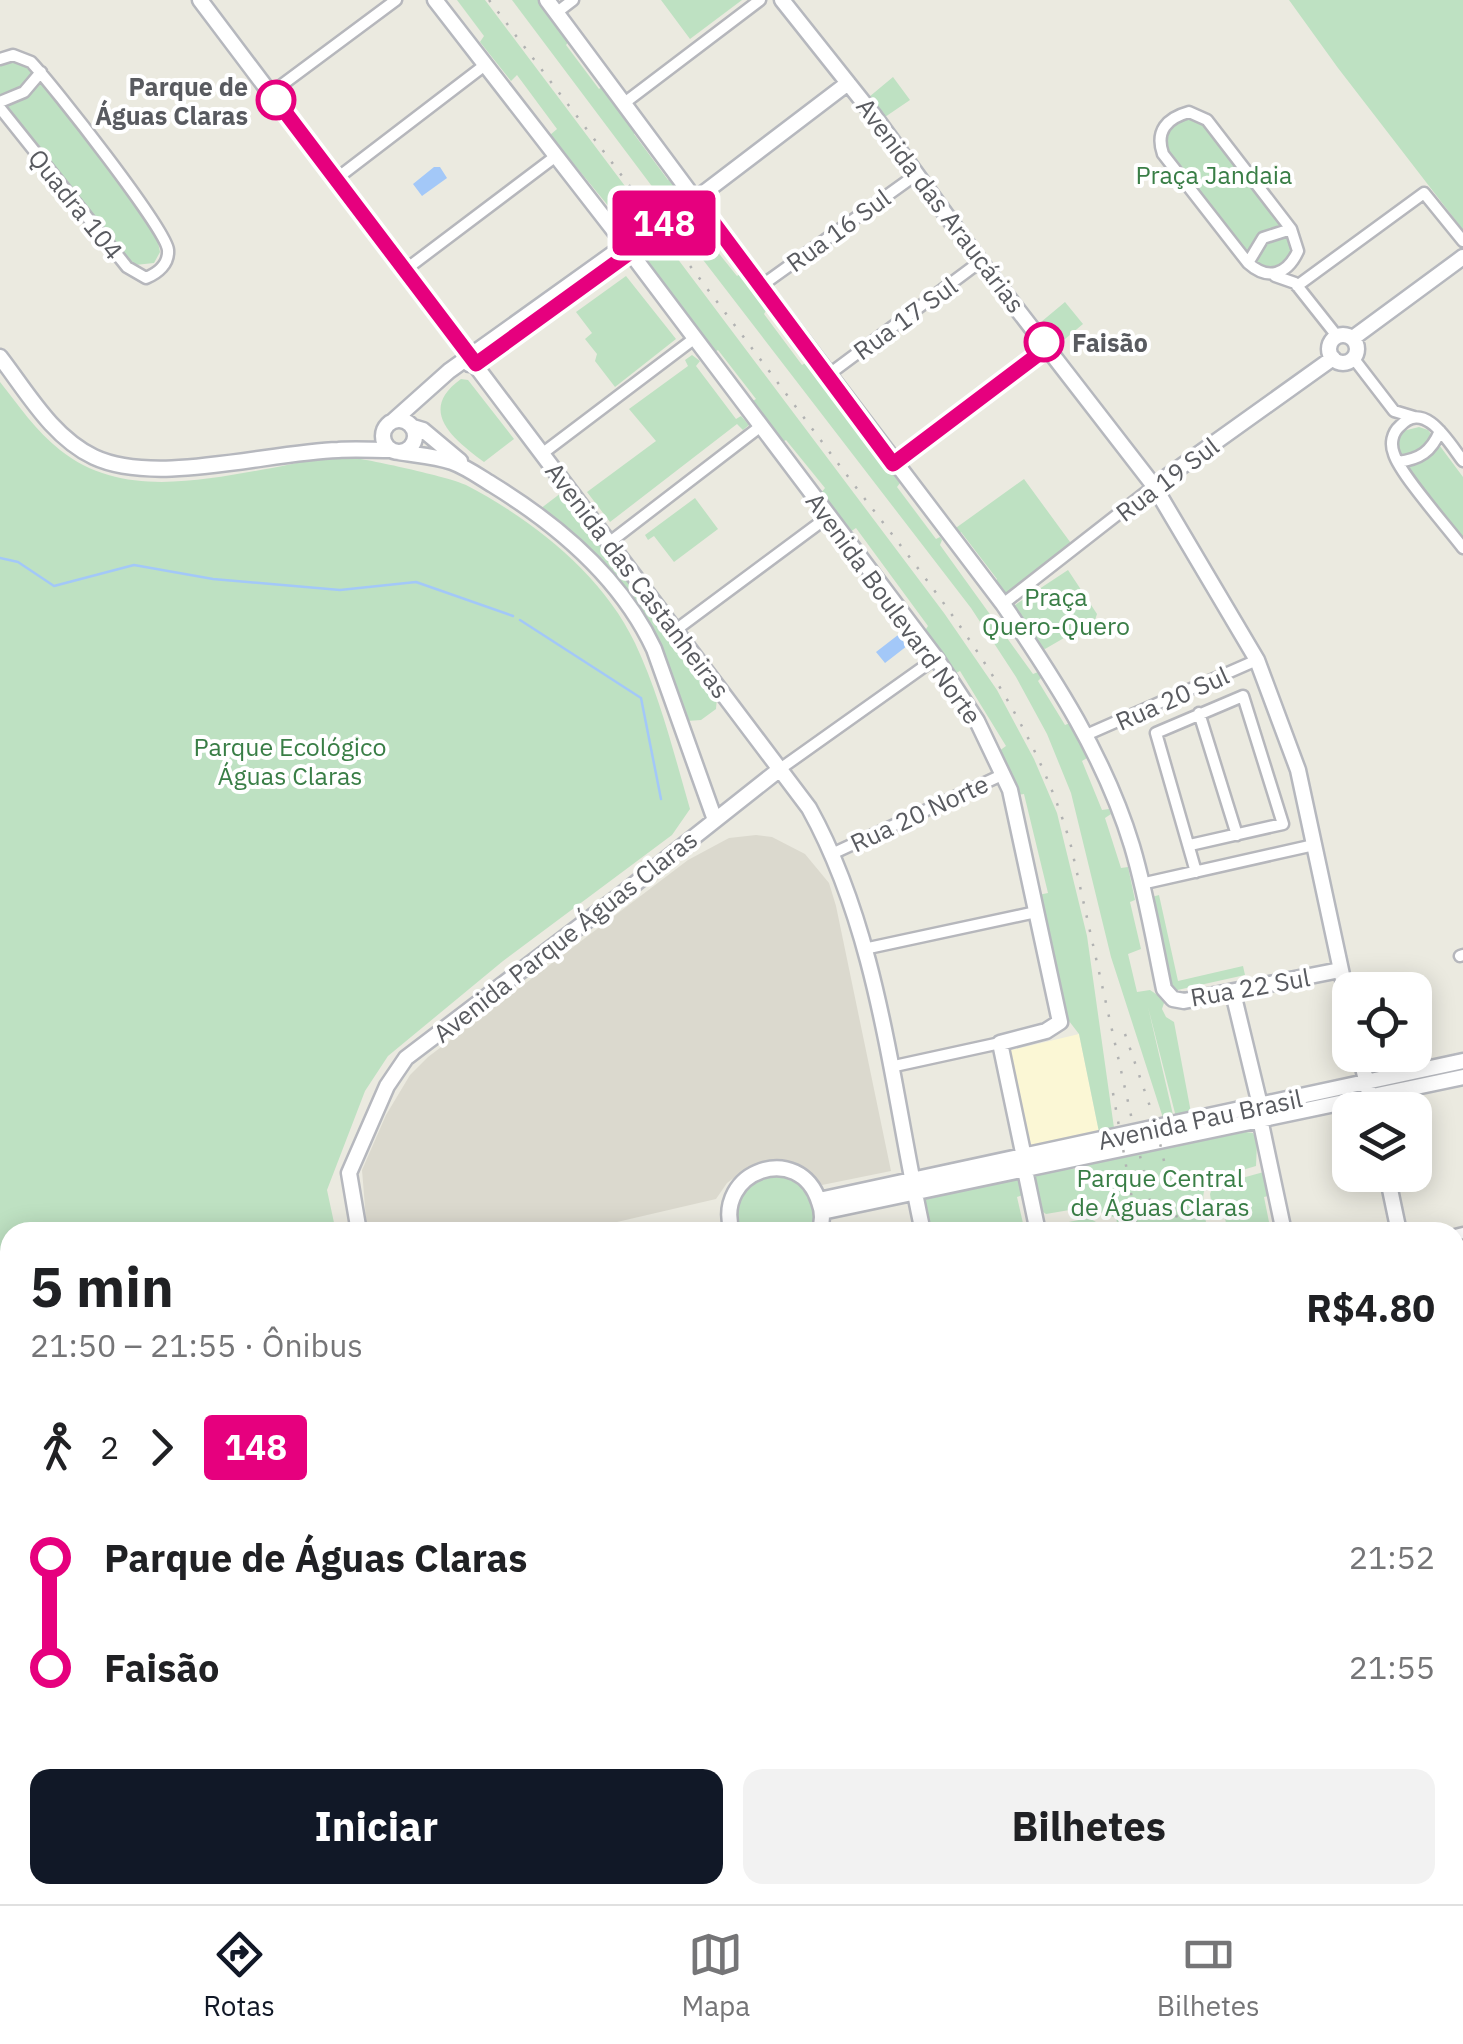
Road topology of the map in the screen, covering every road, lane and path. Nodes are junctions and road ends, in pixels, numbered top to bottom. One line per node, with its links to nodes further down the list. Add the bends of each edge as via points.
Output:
1 (396, 0): 12 (street)
2 (436, 0): 9 (street, Avenida Boulevard Norte)
3 (573, 0): 7 (street)
4 (760, 0): 13 (street)
5 (782, 0): 11 (street, Avenida das Araucárias)
6 (206, 2): 12 (street, Avenida das Castanheiras)
7 (552, 6): 13 (street)
8 (2, 56): 10 (street, Quadra 104, via 24,58)
9 (486, 65): 15 (street, Avenida Boulevard Norte); 17 (street)
10 (41, 72): 14 (street, Quadra 104); 14 (street, Quadra 104, via 161,232 168,255 160,271 146,278 127,267)
11 (846, 80): 16 (street, Avenida das Araucárias); 18 (street, Avenida Parque Águas Claras)
12 (271, 93): 17 (street, Avenida das Castanheiras)
13 (623, 104): 18 (street)
14 (0, 105)
15 (556, 156): 21 (street, Avenida Boulevard Norte); 26 (street)
16 (917, 174): 23 (street, Avenida das Araucárias); 29 (street, Rua 16 Sul)
17 (336, 180): 26 (street, Avenida das Castanheiras)
18 (691, 197): 21 (street, Avenida Parque Águas Claras, bridge); 29 (street)
19 (1291, 230): 24 (street, via 1298,251); 25 (street, via 1263,238); 25 (street, via 1207,120 1189,112 1170,120 1160,135 1162,154)
20 (1463, 240): 28 (street, via 1424,193)
21 (627, 246): 31 (street, Avenida Boulevard Norte); 36 (street, Avenida Parque Águas Claras)
22 (1463, 257): 30 (street)
23 (981, 261): 32 (street, Avenida das Araucárias); 37 (street, Rua 17 Sul)
24 (1292, 262): 27 (street); 28 (street)
25 (1248, 263): 27 (street)
26 (405, 270): 36 (street, Avenida das Castanheiras)
27 (1271, 274): 28 (street)
28 (1296, 284): 30 (street)
29 (761, 286): 37 (street)
30 (1345, 337): 34 (street, via 1330,346); 35 (street, via 1358,346)
31 (696, 338): 42 (street, Avenida Boulevard Norte); 48 (street)
32 (1048, 347): 51 (street); 53 (street, Avenida das Araucárias)
33 (0, 357): 46 (street, Avenida Parque Águas Claras, via 49,422 106,461 160,468)
34 (1333, 358): 35 (street); 53 (street, Rua 19 Sul)
35 (1354, 359): 39 (street)
36 (469, 361): 38 (street, Avenida Parque Águas Claras); 48 (street, Avenida das Castanheiras)
37 (828, 375): 51 (street)
38 (424, 392): 41 (street, Avenida Parque Águas Claras); 43 (street)
39 (1394, 412): 40 (street); 45 (street)
40 (1414, 418): 44 (street); 45 (street)
41 (389, 424): 43 (street, via 405,421); 46 (street, Avenida Parque Águas Claras); 47 (street, via 383,437)
42 (762, 426): 54 (street, Avenida Boulevard Norte); 55 (street)
43 (412, 427): 47 (street, via 414,442); 52 (street, Avenida Parque Águas Claras)
44 (1440, 431): 49 (street); 50 (street, via 1421,456)
45 (1394, 433): 50 (street)
46 (336, 450): 47 (street, Avenida Parque Águas Claras)
47 (395, 450): 52 (street, Avenida Parque Águas Claras)
48 (542, 453): 55 (street, Avenida das Castanheiras)
49 (1463, 460)
50 (1398, 462): 56 (street)
51 (893, 464): 57 (street)
52 (472, 471): 65 (street, Avenida Parque Águas Claras, via 578,548 630,608 654,649)
53 (1154, 486): 57 (street, Rua 19 Sul); 60 (street, Avenida das Araucárias)
54 (829, 516): 58 (street); 59 (street, Avenida Boulevard Norte)
55 (610, 542): 58 (street, Avenida das Castanheiras)
56 (1463, 548)
57 (1003, 604): 62 (street)
58 (677, 629): 63 (street, Avenida das Castanheiras)
59 (936, 658): 63 (street); 64 (street, Avenida Boulevard Norte)
60 (1258, 660): 62 (street, Rua 20 Sul); 68 (street, Avenida das Araucárias, via 1298,770)
61 (1199, 713): 66 (street); 66 (street, via 1244,696 1283,819 1280,826); 67 (street, via 1156,733)
62 (1086, 735): 71 (street, via 1121,813)
63 (780, 769): 65 (street); 69 (street, Avenida das Castanheiras)
64 (1004, 774): 69 (street, Rua 20 Norte); 72 (street, Avenida Boulevard Norte)
65 (714, 820): 88 (street, Avenida Parque Águas Claras, via 394,1071 349,1173)
66 (1236, 836): 67 (street)
67 (1196, 844): 70 (street)
68 (1314, 845): 70 (street); 74 (street, Avenida das Araucárias)
69 (834, 853): 73 (street, Avenida das Castanheiras)
70 (1203, 871): 71 (street)
71 (1142, 884): 75 (street, Rua 22 Sul, via 1164,988 1184,1002)
72 (1036, 912): 73 (street); 76 (street, Avenida Boulevard Norte, via 1060,1022)
73 (864, 948): 78 (street, Avenida das Castanheiras)
74 (1340, 970): 75 (street, Rua 22 Sul)
75 (1233, 993): 83 (street)
76 (1000, 1043): 78 (street); 84 (street)
77 (1463, 1061): 80 (street, Avenida Pau Brasil)
78 (890, 1067): 85 (street, Avenida das Castanheiras)
79 (1463, 1078): 81 (street, Avenida Pau Brasil)
80 (1381, 1092)
81 (1391, 1092)
82 (1332, 1102): 83 (street, Avenida Pau Brasil)
83 (1260, 1112): 84 (street, Avenida Pau Brasil); 93 (street)
84 (1024, 1163): 85 (street, Avenida Pau Brasil); 92 (street)
85 (913, 1187): 87 (street, Avenida Pau Brasil); 91 (street, Avenida das Castanheiras)
86 (1391, 1192): 94 (street)
87 (820, 1206): 89 (street, via 801,1175 772,1168 734,1192); 90 (street)
88 (358, 1222)
89 (731, 1222)
90 (820, 1222)
91 (920, 1222)
92 (1036, 1222)
93 (1282, 1222)
94 (1398, 1222)

